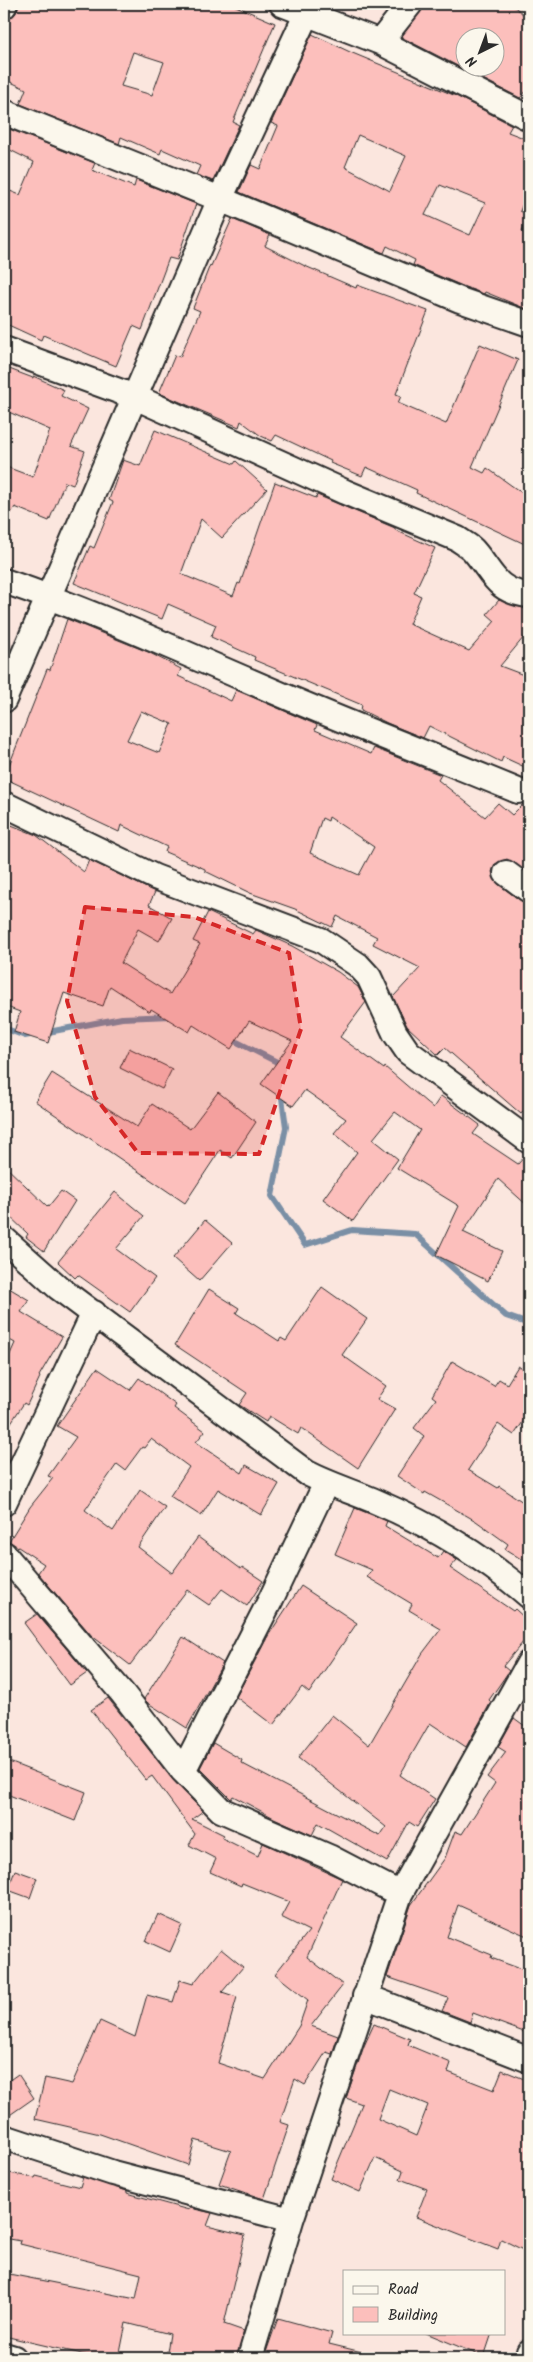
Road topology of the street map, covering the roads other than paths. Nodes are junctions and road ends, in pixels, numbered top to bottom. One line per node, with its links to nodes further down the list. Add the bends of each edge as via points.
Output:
1 (282, 4): 3 (street)
2 (410, 4): 4 (street)
3 (307, 13): 4 (street); 7 (street)
4 (380, 42): 6 (street)
5 (4, 112): 7 (street)
6 (529, 118)
7 (220, 199): 8 (street, via 460,300); 10 (street)
8 (529, 324)
9 (4, 348): 10 (street)
10 (135, 397): 12 (street, via 458,539 473,550 504,588); 13 (street)
11 (4, 581): 13 (street)
12 (529, 595)
13 (50, 596): 14 (street); 15 (street, via 192,654 293,700)
14 (4, 700)
15 (518, 791)
16 (4, 804): 19 (street, via 155,877 321,940 358,965 369,977 395,1033 408,1052)
17 (506, 873): 18 (street)
18 (529, 890)
19 (529, 1141)
20 (4, 1239): 21 (street, via 59,1288)
21 (94, 1313): 22 (street, via 307,1473); 23 (street)
22 (326, 1483): 25 (street, via 378,1503 441,1534 508,1578); 27 (street)
23 (4, 1504)
24 (4, 1554): 27 (street, via 123,1694)
25 (529, 1596)
26 (529, 1663): 28 (street)
27 (183, 1771): 28 (street, via 221,1810 329,1857)
28 (400, 1894): 29 (street)
29 (365, 1996): 30 (street); 32 (street)
30 (529, 2060)
31 (4, 2137): 32 (street, via 113,2173)
32 (291, 2220): 36 (street)
33 (529, 2352): 37 (street)
34 (4, 2355): 35 (street)
35 (14, 2358)
36 (250, 2358)
37 (528, 2358)

